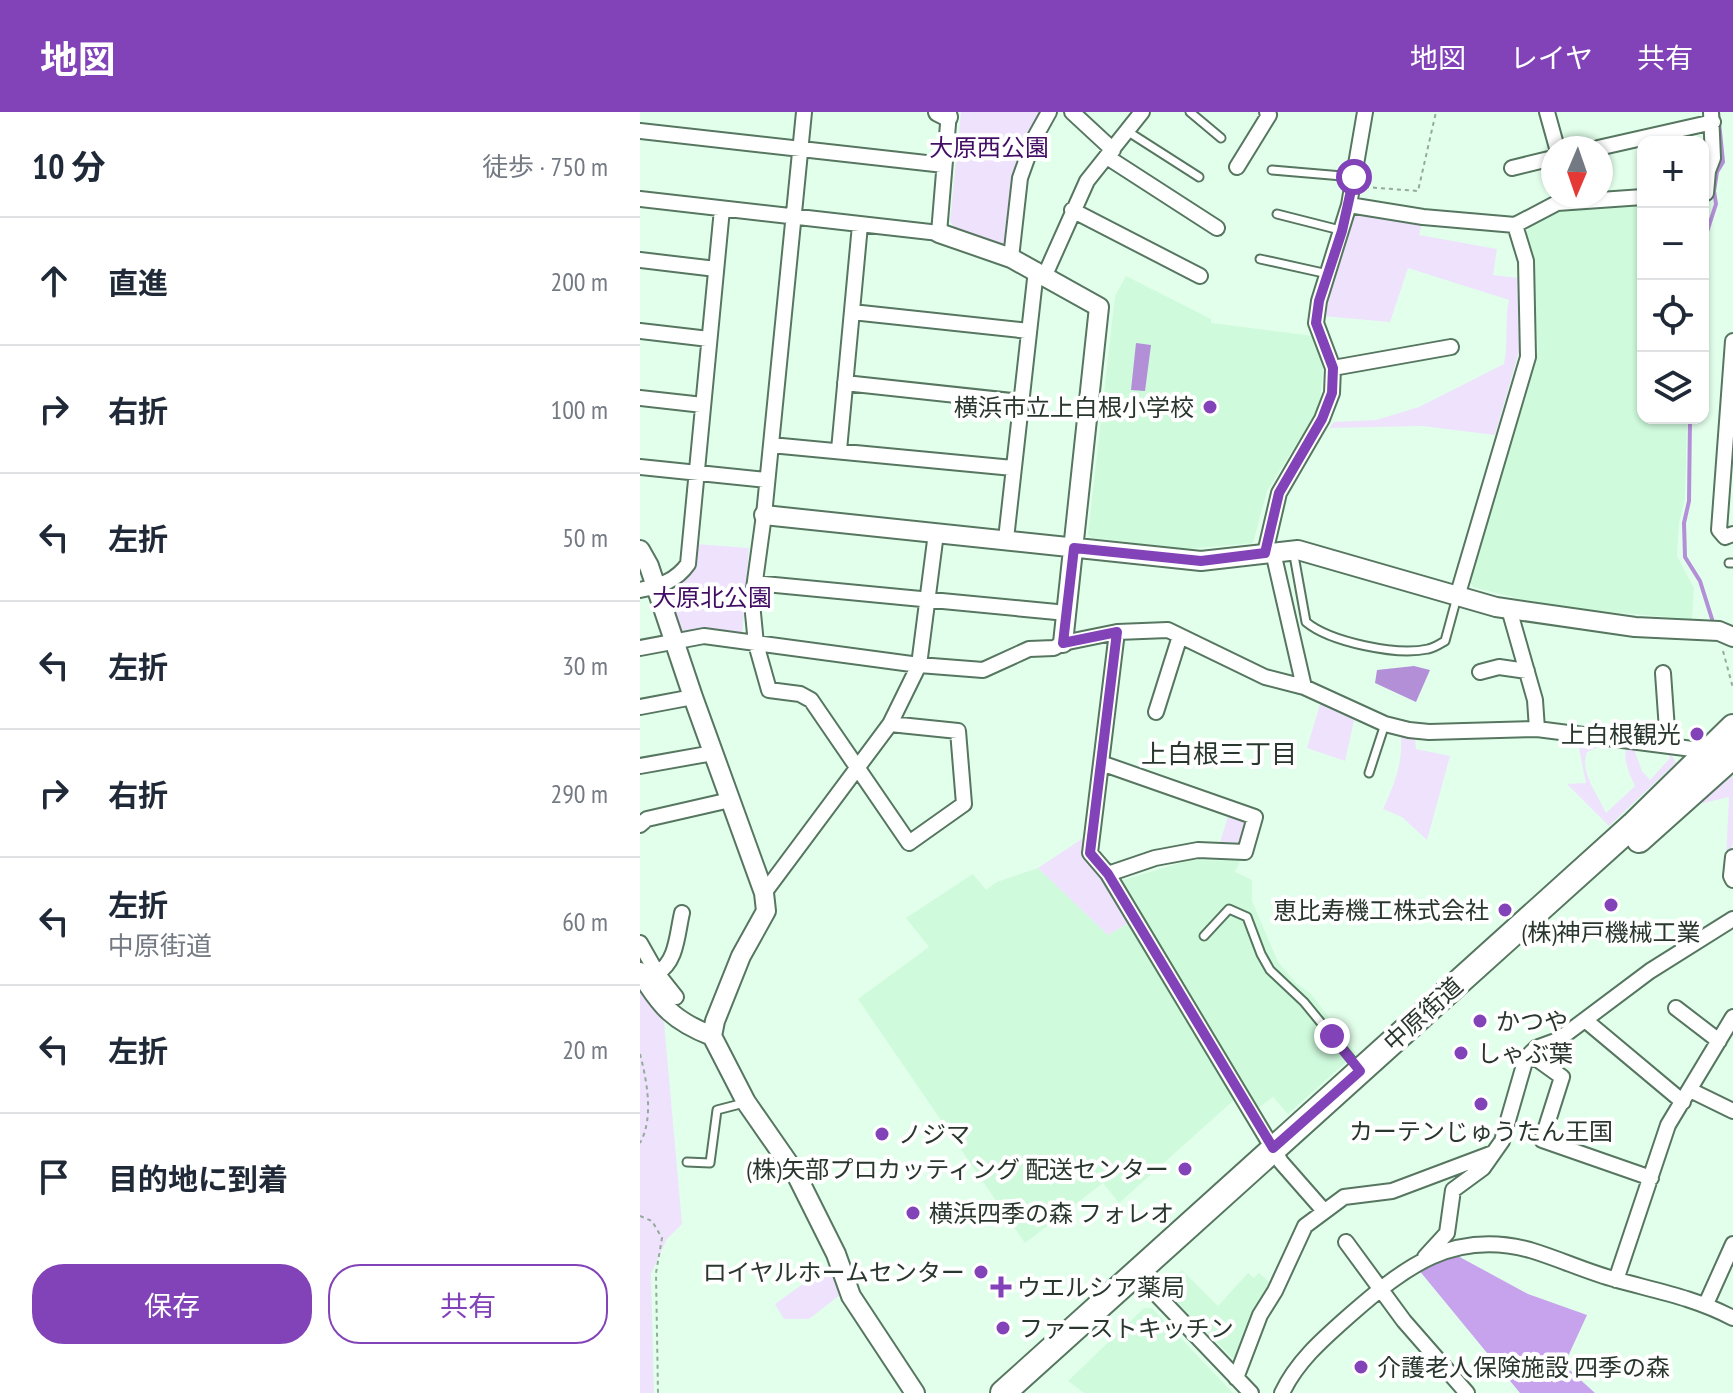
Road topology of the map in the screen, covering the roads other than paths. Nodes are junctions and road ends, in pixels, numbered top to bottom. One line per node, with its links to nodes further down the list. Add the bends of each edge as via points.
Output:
1 (804, 112): 16 (street)
2 (1049, 112): 38 (street, via 1020,178)
3 (1072, 112): 17 (street)
4 (1142, 112): 12 (street)
5 (1190, 112): 14 (lane)
6 (1267, 112): 20 (street)
7 (1365, 112): 25 (street)
8 (1547, 112): 13 (street)
9 (945, 114): 19 (street)
10 (1712, 117): 15 (street); 22 (street)
11 (640, 131): 16 (street)
12 (1127, 131): 17 (street); 24 (lane)
13 (1554, 136)
14 (1221, 138)
15 (1613, 144)
16 (801, 149): 19 (street); 32 (street)
17 (1110, 153): 30 (street); 35 (street)
18 (1541, 161): 21 (street)
19 (944, 165): 37 (street)
20 (1237, 167)
21 (1512, 168)
22 (1709, 168)
23 (1272, 170): 25 (lane)
24 (1199, 177)
25 (1353, 181): 28 (street)
26 (1637, 197): 34 (street, via 1557,203)
27 (640, 199): 29 (street)
28 (1349, 205): 34 (street); 36 (street)
29 (722, 209): 32 (street); 41 (street)
30 (1072, 210): 42 (street); 44 (street)
31 (1277, 214): 36 (lane)
32 (793, 217): 33 (street); 57 (street)
33 (860, 225): 37 (street); 45 (street)
34 (1515, 225): 73 (street, via 1526,261 1528,357)
35 (1217, 228)
36 (1342, 231): 43 (street)
37 (939, 233): 38 (street)
38 (1011, 258): 42 (street)
39 (1260, 259): 43 (lane)
40 (640, 260): 41 (street)
41 (716, 269): 48 (street)
42 (1040, 272): 47 (street); 67 (street, via 1099,307)
43 (1328, 274): 51 (street, via 1316,323)
44 (1200, 276)
45 (852, 312): 47 (street); 53 (street)
46 (640, 331): 48 (street)
47 (1029, 331): 55 (street)
48 (709, 339): 56 (street)
49 (1733, 341): 52 (street)
50 (1451, 347): 51 (street)
51 (1333, 368): 70 (street, via 1332,393 1322,419 1279,493)
52 (1732, 369): 65 (street, via 1719,530 1725,537)
53 (845, 383): 55 (street); 58 (street)
54 (640, 398): 56 (street)
55 (1021, 402): 60 (street)
56 (703, 405): 61 (street)
57 (771, 445): 58 (street); 62 (street)
58 (839, 450): 60 (street)
59 (640, 467): 61 (street)
60 (1013, 468): 66 (street)
61 (696, 473): 62 (street); 72 (street, via 688,564 673,579)
62 (767, 480): 63 (street)
63 (764, 515): 64 (street); 71 (street)
64 (936, 533): 66 (street); 74 (street)
65 (1733, 534)
66 (1006, 539): 67 (street)
67 (1074, 548): 70 (street, via 1201,561); 76 (street)
68 (640, 550): 72 (street, via 649,566)
69 (1293, 550): 70 (street); 73 (street); 73 (lane, via 1306,622 1317,631 1366,646 1431,649 1445,641)
70 (1269, 552): 88 (street)
71 (755, 583): 74 (street); 81 (street)
72 (648, 588): 79 (street)
73 (1457, 597): 75 (street)
74 (928, 601): 76 (street); 84 (street)
75 (1509, 609): 82 (street, via 1635,627 1719,631); 85 (street)
76 (1067, 613): 80 (street)
77 (1117, 632): 78 (street, via 1168,630); 80 (street); 100 (street)
78 (1180, 636): 88 (street, via 1265,677); 91 (street)
79 (675, 643): 81 (street, via 704,636); 83 (street); 89 (street)
80 (1063, 643): 84 (street, via 1029,649 983,670)
81 (756, 644): 84 (street); 101 (street, via 769,690 811,700)
82 (1728, 645)
83 (640, 648)
84 (919, 665): 92 (street)
85 (1527, 671): 86 (street, via 1499,667); 95 (street)
86 (1480, 672)
87 (1663, 673): 96 (street)
88 (1304, 687): 93 (street)
89 (693, 697): 90 (street); 98 (street)
90 (640, 707)
91 (1156, 712)
92 (890, 724): 101 (street); 101 (street, via 958,731 964,804 909,843)
93 (1385, 724): 95 (street, via 1429,732); 103 (lane)
94 (1733, 727): 97 (main road, 中原街道)
95 (1537, 729): 96 (street)
96 (1668, 744): 97 (street)
97 (1708, 751): 123 (main road, 中原街道)
98 (713, 753): 102 (street); 104 (street)
99 (1733, 756): 128 (main road, 中原街道)
100 (1101, 763): 107 (street, via 1090,853); 107 (street, via 1255,817 1245,852 1198,850)
101 (857, 765): 109 (street)
102 (640, 766)
103 (1369, 773)
104 (730, 800): 105 (street); 109 (street)
105 (640, 825)
106 (1733, 857): 108 (street)
107 (1108, 874): 128 (street)
108 (1733, 880)
109 (764, 893): 120 (street, via 766,911 736,966)
110 (682, 913): 115 (street, via 666,968)
111 (1729, 922): 113 (street); 119 (street)
112 (1204, 936): 123 (lane, via 1229,909 1247,917 1270,970 1304,1002)
113 (1733, 940)
114 (640, 943): 115 (street)
115 (649, 973): 116 (street); 120 (street, via 659,1004)
116 (676, 997)
117 (1676, 1008): 121 (street)
118 (1733, 1017): 121 (street)
119 (1585, 1020): 122 (street); 124 (street)
120 (712, 1036): 125 (street)
121 (1719, 1041): 124 (street)
122 (1530, 1054): 127 (street, via 1502,1141); 130 (street, via 1562,1077 1542,1140)
123 (1360, 1071): 128 (main road, 中原街道)
124 (1687, 1096): 126 (street); 130 (street, via 1668,1125)
125 (746, 1102): 129 (lane, via 717,1110 710,1163); 141 (street, via 796,1174 851,1296)
126 (1733, 1111)
127 (1493, 1153): 131 (street, via 1392,1191 1344,1197); 134 (street, via 1483,1168 1453,1190 1447,1233)
128 (1277, 1155): 131 (street); 135 (main road, 中原街道)
129 (687, 1162)
130 (1651, 1178): 136 (street)
131 (1324, 1211): 140 (street, via 1298,1239)
132 (1346, 1242): 137 (street)
133 (1733, 1244): 138 (street)
134 (1425, 1257): 136 (street, via 1464,1246 1499,1245); 137 (street)
135 (1141, 1278): 140 (street); 142 (main road, 中原街道); 143 (main road, 中原街道)
136 (1616, 1280): 138 (street)
137 (1381, 1288): 145 (street, via 1304,1359); 146 (street)
138 (1706, 1304): 139 (street)
139 (1733, 1318)
140 (1236, 1378): 144 (street)
141 (915, 1393)
142 (1003, 1393)
143 (1025, 1393)
144 (1251, 1393)
145 (1282, 1393)
146 (1467, 1393)

